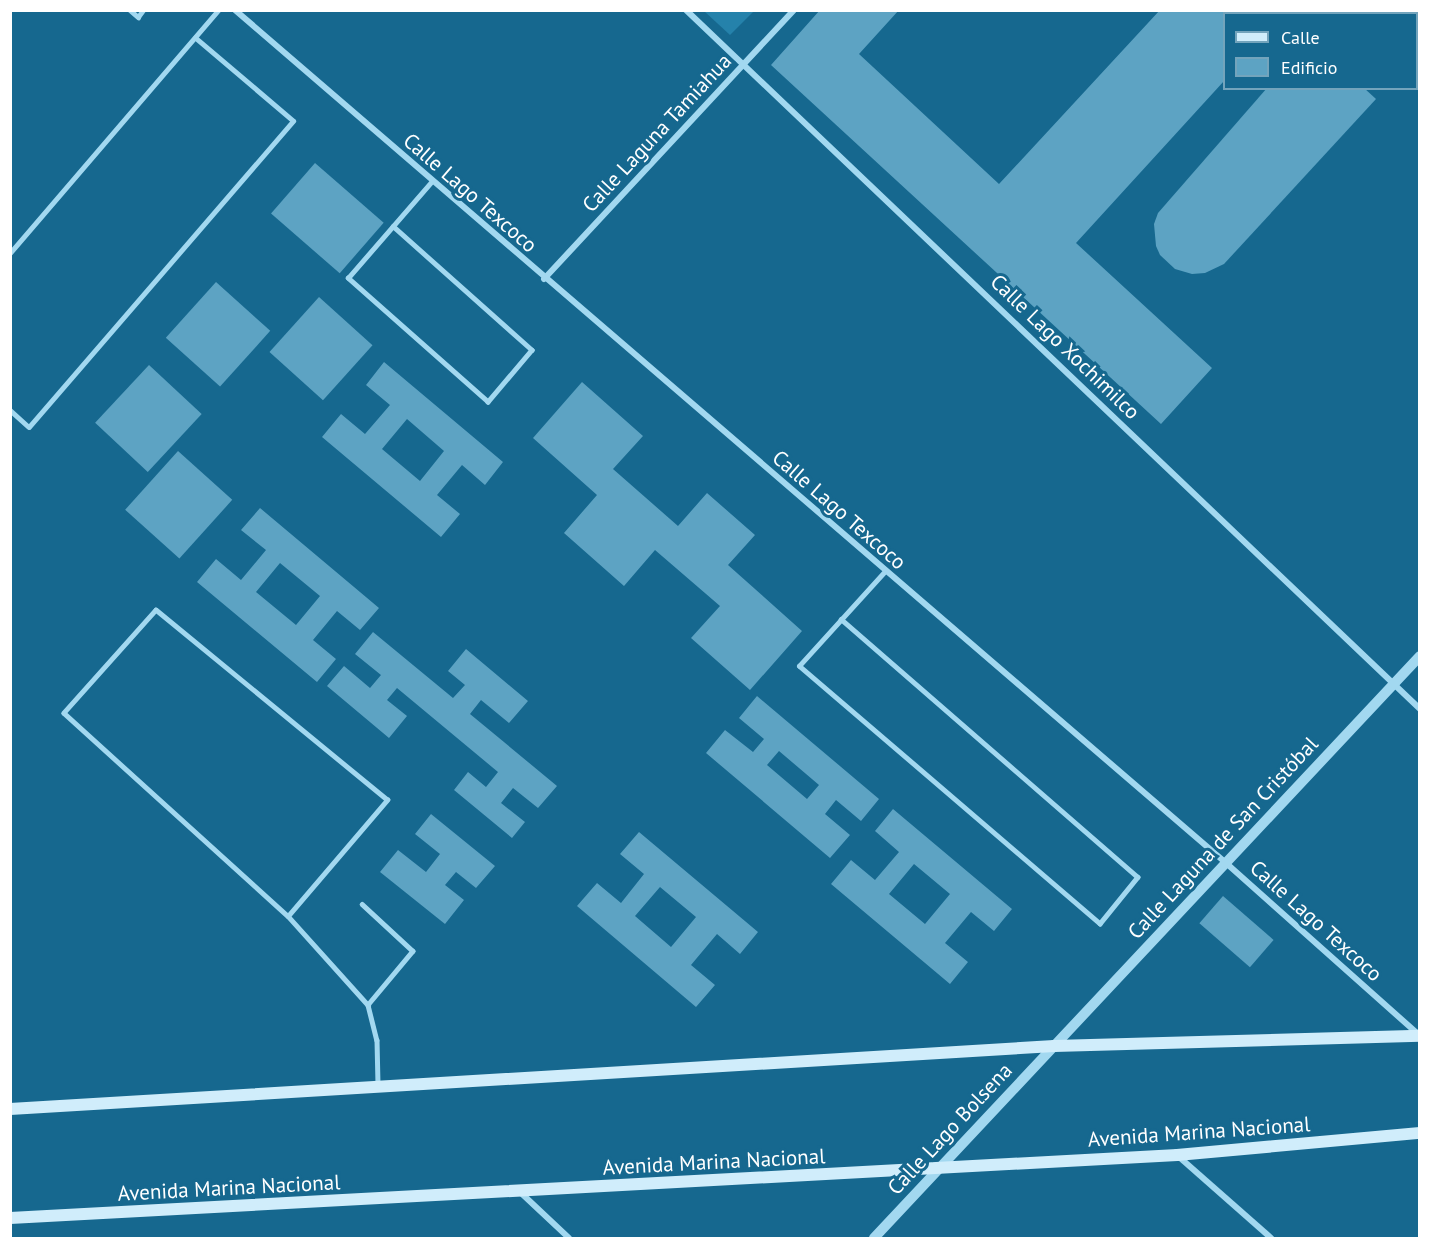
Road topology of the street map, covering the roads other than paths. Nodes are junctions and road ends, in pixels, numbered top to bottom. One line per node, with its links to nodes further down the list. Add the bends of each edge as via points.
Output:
1 (130, 10): 2 (lane, via 138,17)
2 (143, 10)
3 (218, 10): 7 (lane)
4 (235, 10): 9 (street, Calle Lago Texcoco)
5 (686, 10): 8 (street, Calle Lago Xochimilco)
6 (794, 10): 8 (street, Calle Laguna Tamiahua)
7 (195, 38): 11 (lane); 13 (lane, via 293,121 29,426)
8 (744, 64): 12 (street, Calle Laguna Tamiahua); 17 (street, Calle Lago Xochimilco)
9 (432, 181): 10 (lane); 12 (street, Calle Lago Texcoco)
10 (393, 226): 10 (lane, via 348,278 488,402 532,350)
11 (10, 252)
12 (544, 279): 14 (street, Calle Lago Texcoco)
13 (10, 410)
14 (885, 571): 15 (lane); 19 (street, Calle Lago Texcoco)
15 (841, 619): 15 (lane, via 799,666 1100,924 1138,877)
16 (1419, 656): 17 (street, Calle Laguna de San Cristóbal)
17 (1394, 684): 18 (street, Calle Lago Xochimilco); 19 (street, Calle Laguna de San Cristóbal)
18 (1419, 709)
19 (1226, 863): 23 (street, Calle Lago Texcoco); 24 (street, Calle Laguna de San Cristóbal)
20 (362, 904): 22 (lane, via 413,951)
21 (288, 916): 21 (lane, via 63,713 156,610 387,800); 22 (lane)
22 (368, 1005): 25 (lane, via 377,1040)
23 (1419, 1036): 24 (main road)
24 (1054, 1046): 25 (main road); 29 (street, Calle Lago Bolsena)
25 (378, 1086): 26 (main road)
26 (10, 1109)
27 (1419, 1133): 28 (main road, Avenida Marina Nacional)
28 (1177, 1155): 29 (main road, Avenida Marina Nacional); 34 (street)
29 (939, 1168): 30 (main road, Avenida Marina Nacional); 33 (street, Calle Lago Bolsena)
30 (520, 1192): 31 (main road, Avenida Marina Nacional); 32 (street)
31 (10, 1218)
32 (569, 1239)
33 (874, 1239)
34 (1270, 1239)

